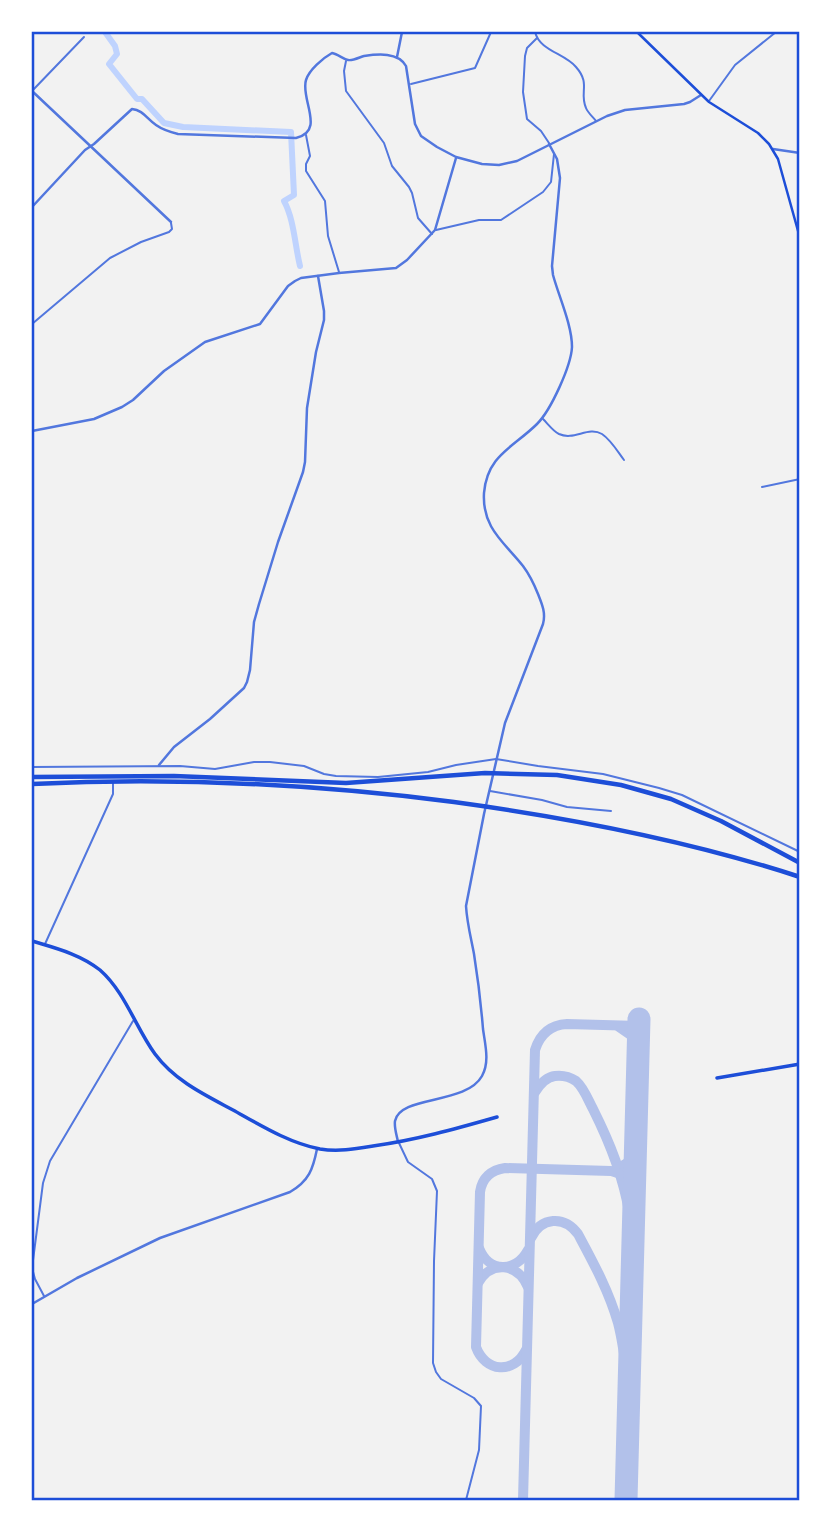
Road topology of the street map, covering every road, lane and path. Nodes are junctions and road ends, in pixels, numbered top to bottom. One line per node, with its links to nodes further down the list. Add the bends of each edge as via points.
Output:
1 (402, 32): 8 (street)
2 (491, 32): 10 (street, via 475,68)
3 (535, 32): 7 (street)
4 (637, 32): 12 (main road)
5 (776, 32): 13 (street, via 735,65)
6 (85, 37): 11 (street)
7 (537, 38): 14 (street, via 578,68 587,110); 16 (street, via 527,48 523,92 527,119)
8 (397, 57): 9 (street); 10 (street, via 406,66)
9 (346, 60): 15 (street, via 330,54 306,78 310,126); 24 (street, via 346,91 409,187 418,218)
10 (410, 85): 21 (street, via 418,132)
11 (32, 91): 17 (street)
12 (701, 95): 13 (main road); 14 (street, via 684,104 625,110)
13 (709, 102): 18 (main road, via 758,133)
14 (596, 121): 16 (street)
15 (306, 134): 17 (street, via 296,138 178,134 134,109); 26 (street, via 310,156 306,171 325,201 328,236)
16 (550, 144): 19 (street); 21 (street, via 499,165)
17 (90, 147): 22 (street); 23 (street)
18 (773, 149): 20 (street); 25 (main road)
19 (554, 153): 24 (street, via 550,186 508,217); 31 (street, via 560,178 552,266 572,348 567,370)
20 (800, 153)
21 (456, 158): 24 (street)
22 (32, 207)
23 (170, 222): 29 (street, via 169,232 110,258)
24 (433, 232): 26 (street, via 396,268)
25 (800, 238)
26 (339, 272): 27 (street)
27 (318, 276): 32 (street, via 295,281 260,324 205,342 122,407 94,419); 37 (street, via 324,320 307,408 305,462 254,622 249,676 244,688)
28 (32, 316): 29 (street)
29 (36, 321): 30 (street)
30 (32, 324)
31 (542, 418): 33 (street, via 563,436 602,434); 36 (street, via 498,456 485,489 491,526 524,567 545,616 507,716)
32 (32, 431)
33 (624, 460)
34 (800, 479): 35 (street)
35 (762, 487)
36 (496, 760): 37 (street, via 378,777 336,776 270,762 215,769); 42 (street); 44 (street, via 603,774 671,791)
37 (159, 765): 39 (street)
38 (32, 767): 39 (street)
39 (113, 767): 48 (street, via 111,799)
40 (32, 777): 45 (highway, via 369,782 498,773 557,775 644,790 683,804)
41 (32, 784): 46 (highway, via 227,783 420,798 606,826)
42 (489, 791): 43 (street); 53 (street, via 466,906 486,1066 467,1091 401,1111 395,1121)
43 (611, 811)
44 (800, 852)
45 (800, 863)
46 (800, 877)
47 (32, 941): 48 (highway)
48 (44, 945): 49 (highway, via 99,970 116,988)
49 (134, 1020): 54 (highway, via 159,1059 187,1084 291,1140); 55 (street, via 51,1161 43,1184 32,1268)
50 (800, 1064): 51 (highway)
51 (717, 1078)
52 (497, 1117): 53 (highway)
53 (398, 1142): 54 (highway); 57 (street, via 406,1159 432,1179 437,1191 434,1367 442,1379 481,1406 479,1450)
54 (317, 1149): 55 (street, via 309,1176 290,1192 160,1238)
55 (44, 1297): 56 (street)
56 (32, 1304)
57 (466, 1500)

